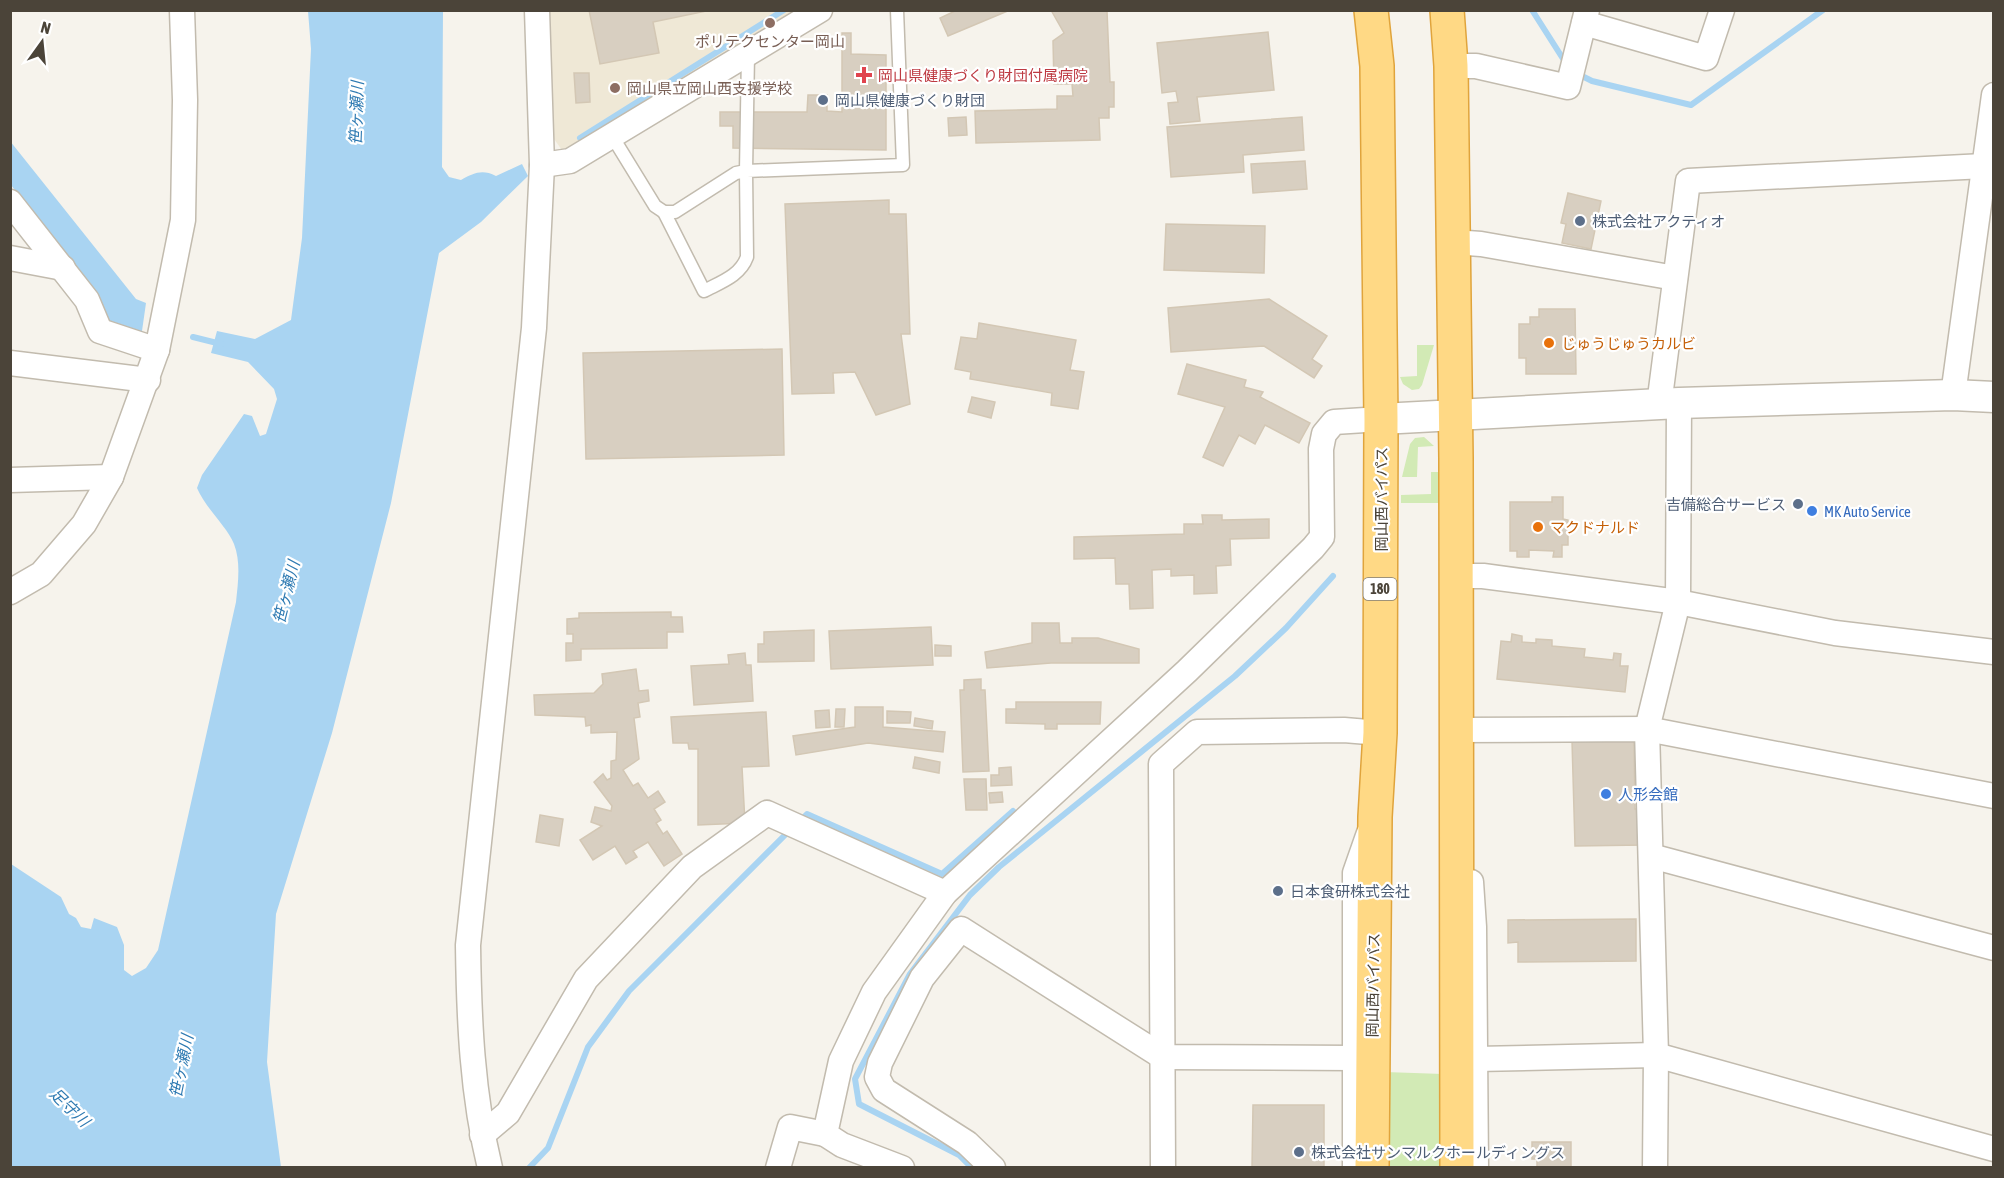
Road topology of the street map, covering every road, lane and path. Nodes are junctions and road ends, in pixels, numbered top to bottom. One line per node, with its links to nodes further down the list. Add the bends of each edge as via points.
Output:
1 (182, 10): 22 (street, via 183,220)
2 (537, 10): 13 (street)
3 (820, 10): 9 (street)
4 (897, 10): 15 (lane, via 903,165)
5 (1371, 10): 29 (highway, 岡山西バイパス / 180, via 1377,66)
6 (1448, 10): 10 (highway)
7 (1722, 10): 8 (street, via 1706,58)
8 (1586, 17): 10 (street, via 1568,87 1476,66)
9 (748, 54): 12 (street); 15 (lane)
10 (1451, 66): 18 (highway)
11 (1994, 95): 14 (street)
12 (612, 136): 13 (street, via 570,161); 17 (lane, via 655,206)
13 (542, 165): 50 (street, via 534,328 468,945 469,1041)
14 (1984, 166): 21 (street, via 1688,181); 25 (street)
15 (746, 171): 17 (lane, via 736,172 675,212); 17 (lane, via 744,266 704,291)
16 (10, 202): 20 (street)
17 (664, 212)
18 (1453, 242): 21 (street); 28 (highway)
19 (10, 258): 20 (street)
20 (63, 268): 22 (street, via 87,300 100,332)
21 (1675, 278): 27 (street)
22 (157, 350): 24 (street)
23 (10, 363): 24 (street)
24 (148, 380): 30 (street)
25 (1953, 395): 26 (street); 27 (street)
26 (1994, 397)
27 (1669, 404): 28 (street); 34 (street)
28 (1455, 415): 29 (street); 32 (highway)
29 (1381, 419): 38 (highway, 岡山西バイパス / 180); 43 (street, via 1334,422 1324,434 1322,537 1313,548 1187,671)
30 (111, 477): 31 (street); 33 (street, via 63,552 41,574)
31 (10, 480)
32 (1456, 576): 34 (street, via 1483,576); 37 (highway)
33 (10, 592)
34 (1678, 602): 35 (street, via 1835,633); 36 (street)
35 (1994, 652)
36 (1647, 729): 37 (street); 39 (street); 42 (street)
37 (1456, 730): 40 (highway)
38 (1380, 733): 41 (highway, 岡山西バイパス / 180); 46 (street, via 1197,732 1161,764)
39 (1994, 796)
40 (1457, 804): 48 (street, via 1470,869); 59 (highway)
41 (1375, 817): 47 (street, via 1355,873); 58 (highway, 岡山西バイパス / 180)
42 (1651, 856): 44 (street); 45 (street)
43 (945, 892): 49 (street, via 874,992 841,1061); 50 (street, via 767,813 692,867 586,979 508,1113)
44 (1994, 948)
45 (1656, 1055): 48 (street); 51 (street); 61 (street)
46 (1163, 1057): 47 (street); 55 (street, via 962,929 922,978 880,1063 877,1077 884,1090 967,1143); 56 (street)
47 (1354, 1058): 57 (street)
48 (1476, 1059): 60 (street)
49 (825, 1134): 53 (street, via 790,1127); 54 (street, via 842,1145)
50 (482, 1135): 52 (street)
51 (1994, 1149)
52 (490, 1167)
53 (778, 1167)
54 (902, 1167)
55 (993, 1167)
56 (1163, 1167)
57 (1355, 1167)
58 (1372, 1167)
59 (1457, 1167)
60 (1476, 1167)
61 (1655, 1167)

